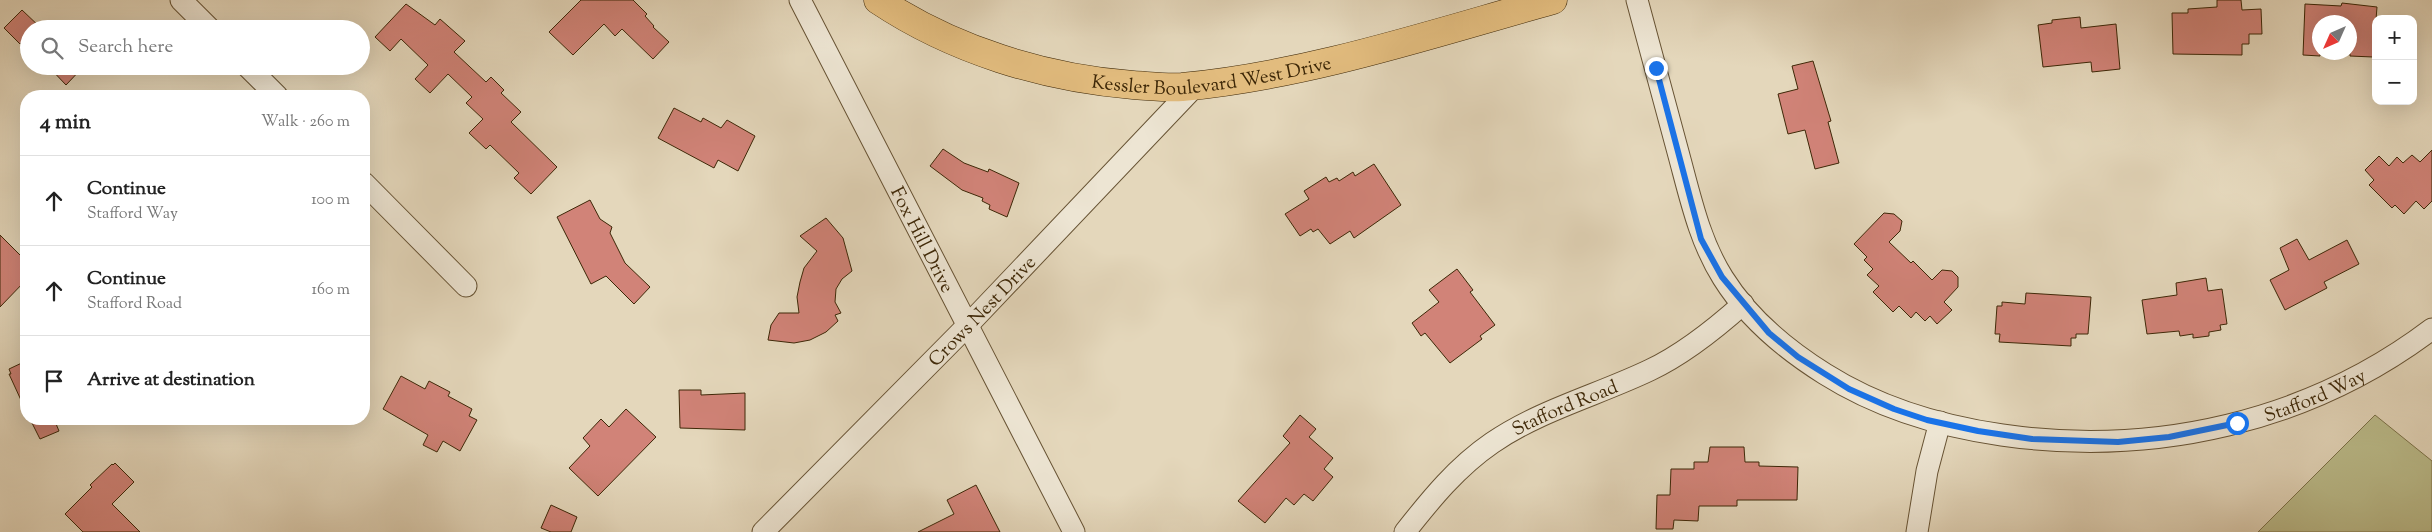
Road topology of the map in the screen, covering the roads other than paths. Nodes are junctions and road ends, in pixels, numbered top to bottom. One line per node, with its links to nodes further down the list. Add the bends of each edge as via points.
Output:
1 (181, 0): 6 (street)
2 (800, 0): 13 (street, Fox Hill Drive)
3 (878, 0): 8 (main road, Kessler Boulevard West Drive, via 969,47 1047,72 1120,84 1164,87)
4 (1553, 0): 8 (main road, Kessler Boulevard West Drive, via 1303,69)
5 (1637, 0): 12 (street, via 1701,239 1722,277)
6 (201, 20)
7 (256, 75): 9 (street)
8 (1197, 84): 13 (street, Crows Nest Drive)
9 (271, 90)
10 (370, 189): 11 (street)
11 (466, 286)
12 (1742, 304): 15 (street, via 1784,346 1849,389 1894,409); 18 (street, Stafford Road, via 1698,340 1658,365 1532,420 1491,444 1447,481)
13 (968, 326): 16 (street, Crows Nest Drive); 17 (street, Fox Hill Drive)
14 (2432, 329): 15 (street, Stafford Way, via 2373,369 2326,392 2263,416 2196,432 2126,442 2083,442 2018,438)
15 (1940, 422): 19 (street)
16 (763, 532)
17 (1074, 532)
18 (1405, 532)
19 (1917, 532)

